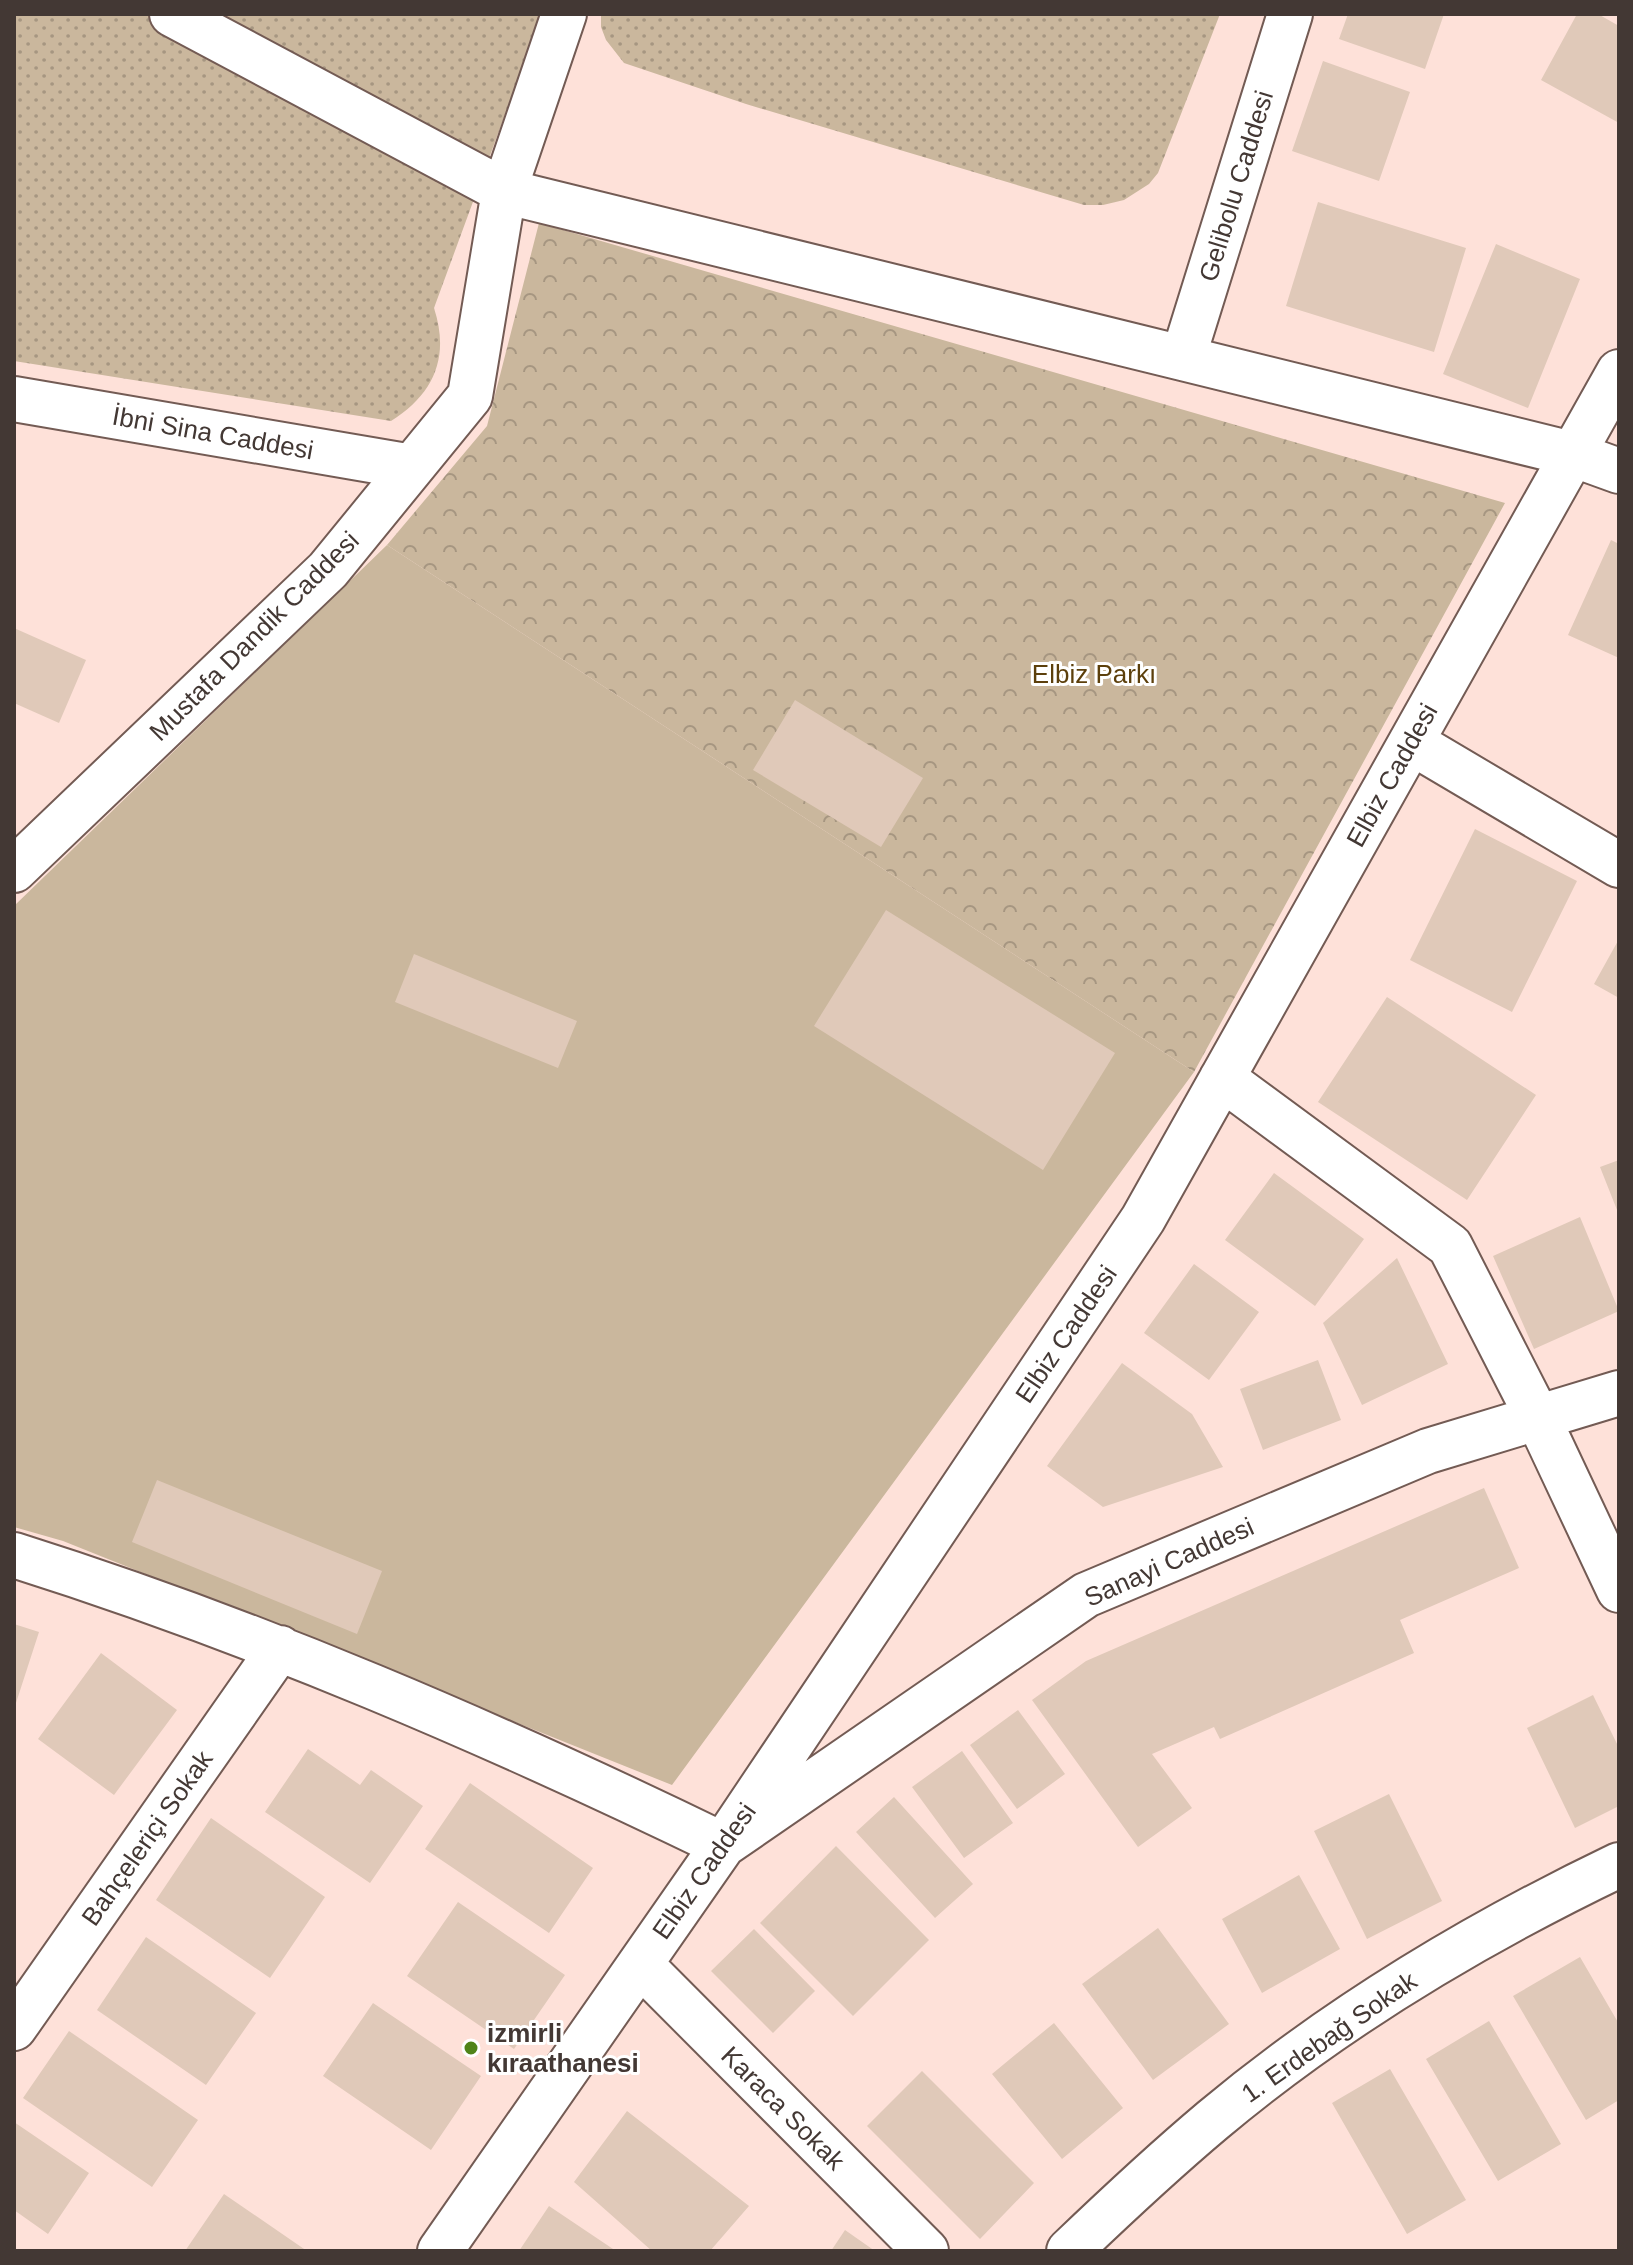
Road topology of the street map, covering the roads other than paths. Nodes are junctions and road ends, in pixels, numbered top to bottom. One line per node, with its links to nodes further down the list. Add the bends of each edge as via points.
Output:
1 (172, 14): 4 (street)
2 (564, 14): 4 (street, Mustafa Dandik Caddesi)
3 (1290, 14): 5 (street, Gelibolu Caddesi)
4 (504, 191): 5 (street); 9 (street, Mustafa Dandik Caddesi, via 470,396)
5 (1183, 358): 8 (street)
6 (1619, 372): 8 (street, Elbiz Caddesi)
7 (14, 399): 9 (street, İbni Sina Caddesi)
8 (1572, 454): 10 (street); 11 (street, Elbiz Caddesi)
9 (412, 467): 13 (street, Mustafa Dandik Caddesi, via 328,570)
10 (1619, 471)
11 (1411, 742): 12 (street); 14 (street, Elbiz Caddesi)
12 (1619, 865)
13 (16, 866)
14 (1222, 1078): 16 (street, via 1450,1246); 20 (street, Elbiz Caddesi, via 1143,1219)
15 (1619, 1393): 16 (street, Sanayi Caddesi)
16 (1538, 1418): 18 (street); 20 (street, Sanayi Caddesi, via 1428,1451 1086,1595)
17 (14, 1555): 19 (street)
18 (1619, 1590)
19 (280, 1648): 20 (street, via 553,1763); 23 (street, Bahçeleriçi Sokak)
20 (723, 1845): 22 (street, Elbiz Caddesi)
21 (1619, 1865): 26 (street, 1. Erdebağ Sokak, via 1459,1949 1304,2050 1215,2119)
22 (640, 1964): 24 (street, Elbiz Caddesi); 25 (street, Karaca Sokak)
23 (14, 2028)
24 (440, 2251)
25 (926, 2251)
26 (1069, 2251)

